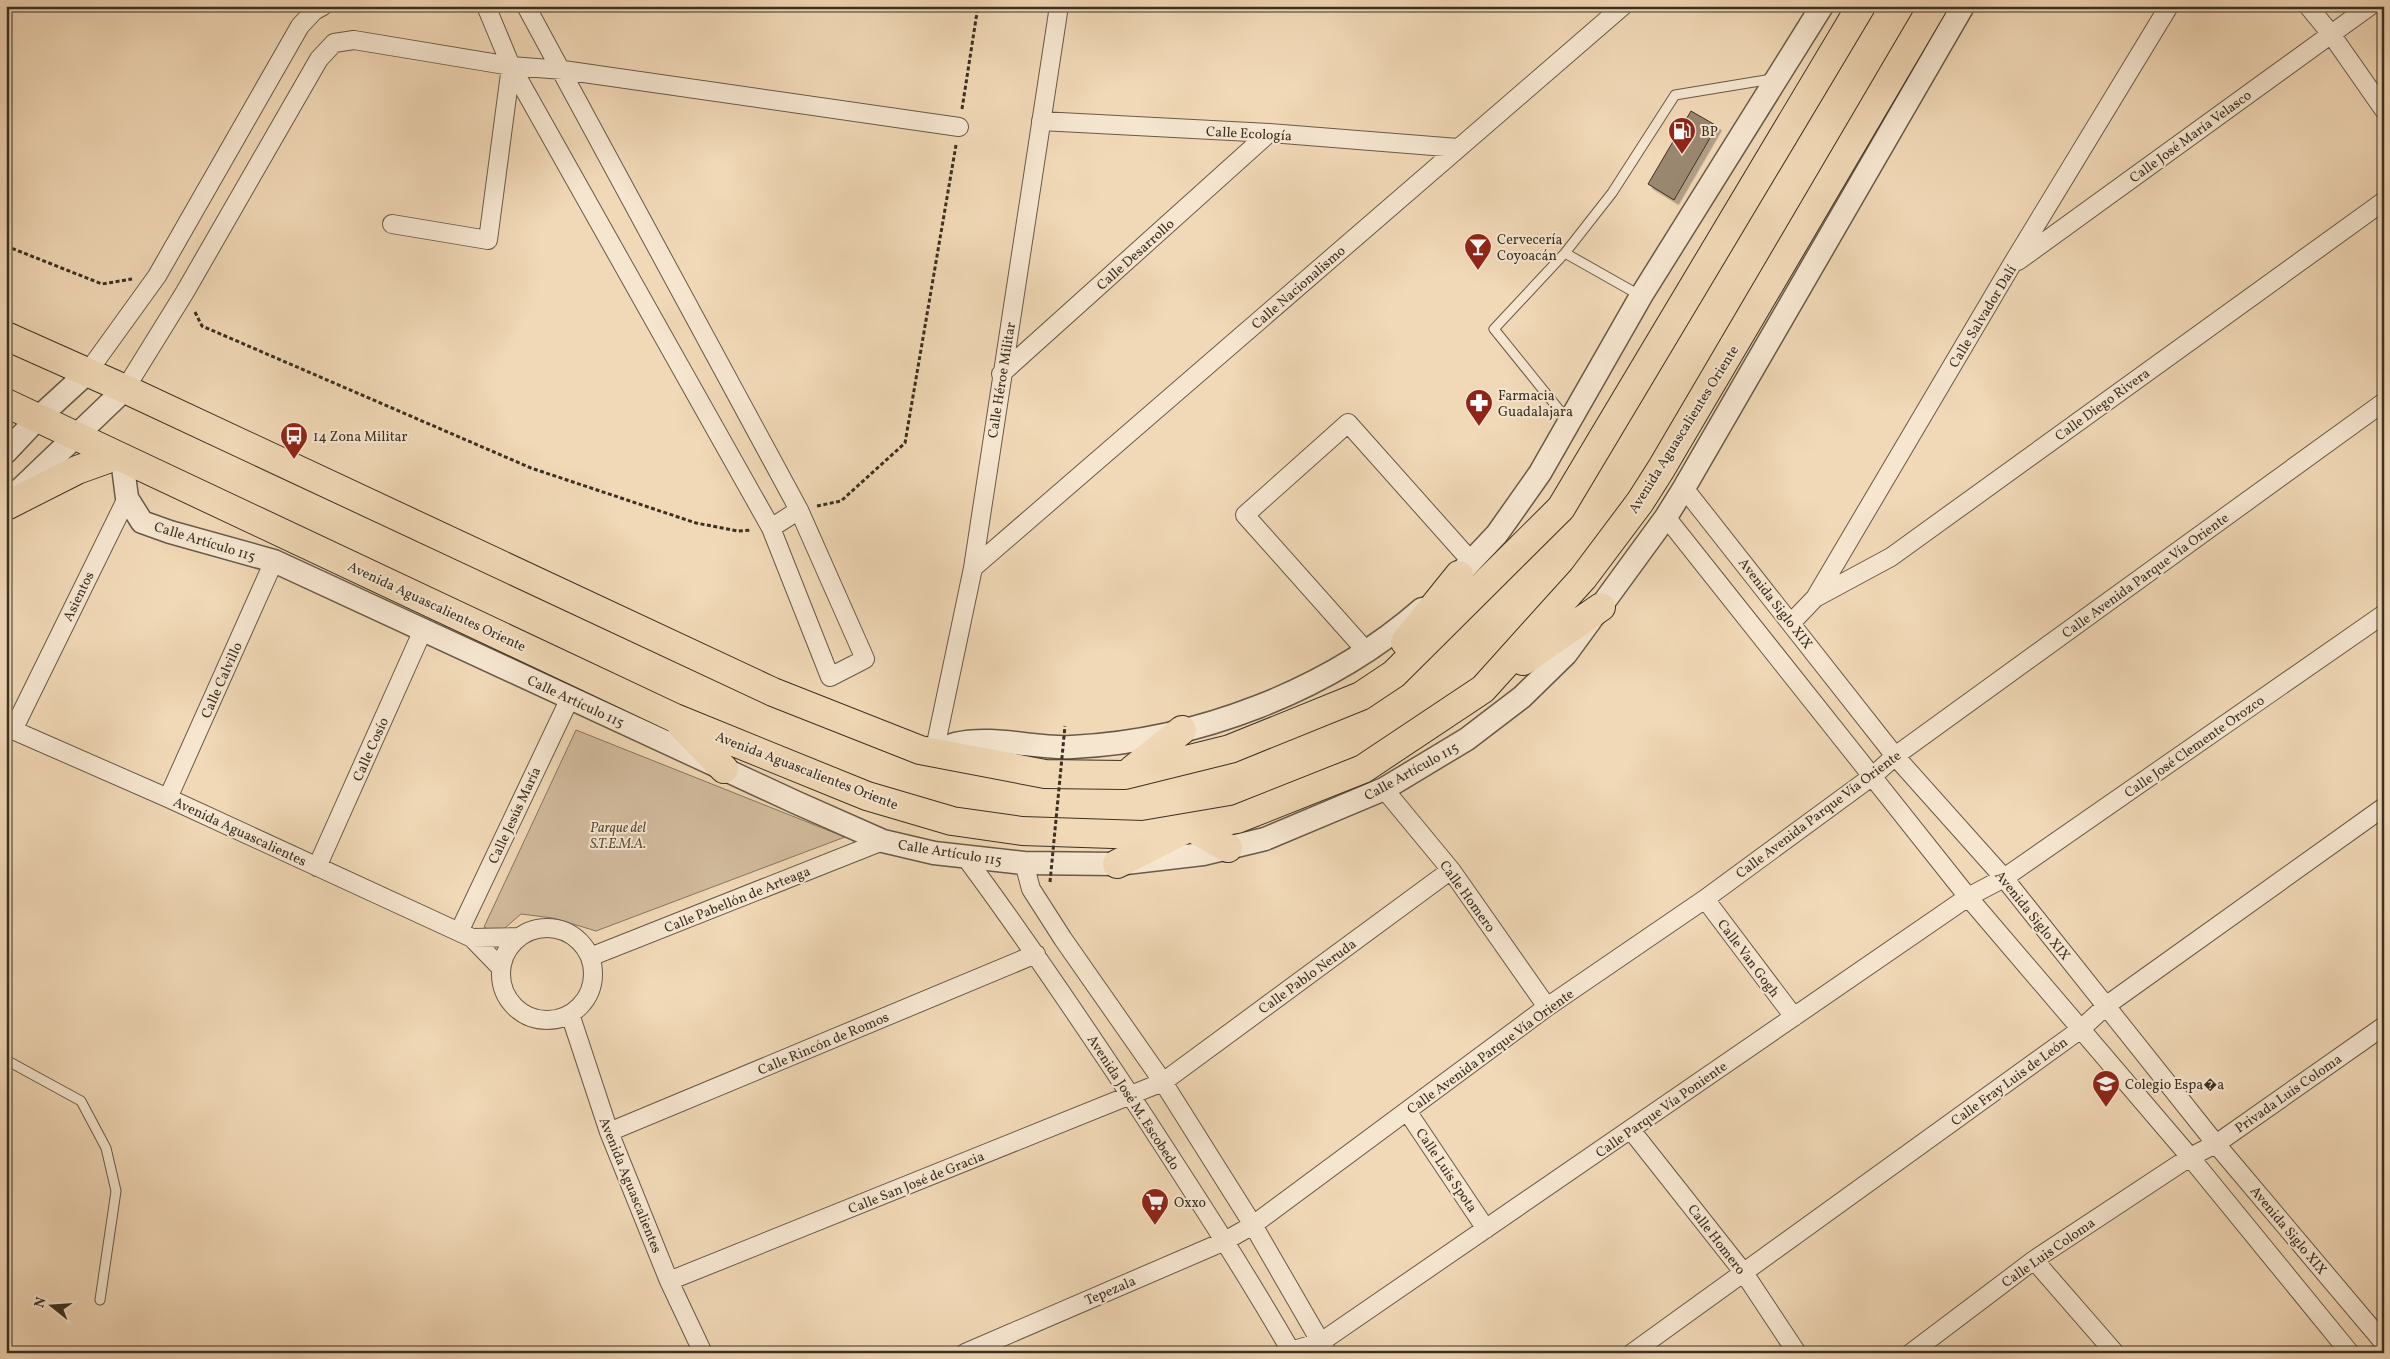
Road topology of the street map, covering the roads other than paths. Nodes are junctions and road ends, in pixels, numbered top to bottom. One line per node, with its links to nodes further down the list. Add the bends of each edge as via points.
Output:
1 (324, 6): 27 (street, via 314,11 300,26 157,276)
2 (486, 6): 13 (street)
3 (526, 6): 14 (street)
4 (1059, 6): 17 (street, Calle Héroe Militar)
5 (1822, 6): 15 (street)
6 (1861, 6): 54 (main road, via 1561,508 1394,674)
7 (2169, 6): 24 (street, Calle Salvador Dalí)
8 (2308, 6): 12 (street)
9 (2370, 6): 12 (street, Calle José María Velasco)
10 (1952, 9): 37 (street, Avenida Aguascalientes Oriente); 53 (main road, Avenida Aguascalientes Oriente, via 1640,502 1583,578)
11 (1614, 10): 20 (street, Calle Nacionalismo)
12 (2331, 34): 16 (street); 24 (street, Calle José María Velasco)
13 (511, 66): 14 (street); 22 (street, via 488,240); 29 (street, via 354,40 334,43 319,59 185,292); 43 (street)
14 (563, 70): 18 (street); 41 (street)
15 (1778, 78): 23 (lane, via 1675,95 1612,193); 25 (street)
16 (2384, 110)
17 (1041, 122): 19 (street, Calle Ecología); 28 (street, Calle Héroe Militar)
18 (959, 127)
19 (1269, 133): 20 (street, Calle Ecología); 28 (street, Calle Desarrollo)
20 (1458, 148): 45 (street, Calle Nacionalismo)
21 (2384, 201): 47 (street, Calle Diego Rivera, via 1891,557)
22 (392, 224)
23 (1565, 253): 25 (lane); 33 (lane, via 1494,329)
24 (2011, 266): 47 (street, Calle Salvador Dalí)
25 (1641, 296): 33 (street)
26 (6, 336): 27 (main road)
27 (87, 373): 29 (main road); 32 (street)
28 (1001, 374): 45 (street, Calle Héroe Militar)
29 (125, 389): 34 (street); 59 (main road, via 773,692)
30 (2384, 402): 60 (street, Calle Avenida Parque Vía Oriente)
31 (6, 403): 32 (main road, Avenida Aguascalientes Oriente)
32 (38, 418): 34 (main road, Avenida Aguascalientes Oriente); 35 (street)
33 (1569, 422): 46 (street, via 1497,534)
34 (74, 436): 36 (main road, Avenida Aguascalientes Oriente); 39 (street)
35 (6, 452)
36 (119, 457): 38 (street); 40 (main road, via 77,470); 56 (main road, Avenida Aguascalientes Oriente)
37 (1684, 488): 42 (street, Avenida Aguascalientes Oriente); 50 (street, Avenida Siglo XIX)
38 (127, 498): 44 (street, Calle Artículo 115, via 142,522); 57 (street, Asientos)
39 (6, 502)
40 (6, 506)
41 (799, 510): 43 (street); 43 (street, via 865,659 830,677)
42 (1666, 517): 48 (street, Calle Artículo 115); 63 (street)
43 (771, 528)
44 (274, 561): 51 (street, Calle Artículo 115); 65 (street, Calle Calvillo)
45 (973, 568): 59 (street, Calle Héroe Militar)
46 (1465, 568): 52 (street, via 1416,615); 52 (street, via 1348,423 1245,515); 54 (main road)
47 (1815, 598): 50 (street, Calle Salvador Dalí)
48 (1601, 607): 53 (main road); 64 (street, Calle Artículo 115, via 1566,654 1522,697 1468,739)
49 (2384, 614): 75 (street, Calle José Clemente Orozco)
50 (1792, 622): 60 (street, Avenida Siglo XIX)
51 (423, 630): 55 (street, Calle Artículo 115); 73 (street, Calle Cosío)
52 (1367, 652): 58 (street, via 1288,695)
53 (1483, 689): 67 (main road, Avenida Aguascalientes Oriente, via 1363,769 1238,819)
54 (1361, 696): 62 (main road, via 1230,749)
55 (570, 698): 61 (street, Calle Artículo 115); 78 (street, Calle Jesús María)
56 (675, 718): 61 (main road); 67 (main road, Avenida Aguascalientes Oriente, via 867,796 952,822 1022,831 1143,835)
57 (10, 728): 65 (street, Avenida Aguascalientes)
58 (1182, 730): 59 (street, via 1070,747 992,741 956,744); 62 (main road)
59 (934, 753): 62 (main road, via 1045,774)
60 (1895, 756): 63 (street, Calle Avenida Parque Vía Oriente); 75 (street, Avenida Siglo XIX)
61 (724, 769): 68 (street, Calle Artículo 115)
62 (1125, 775)
63 (1874, 776): 76 (street); 77 (street, Calle Avenida Parque Vía Oriente)
64 (1384, 789): 69 (street, Calle Artículo 115, via 1265,839); 74 (street, Calle Homero)
65 (168, 798): 73 (street, Avenida Aguascalientes)
66 (2384, 807): 83 (street, Calle Fray Luis de León)
67 (1190, 827): 69 (main road); 72 (main road)
68 (884, 841): 70 (street, Calle Artículo 115); 81 (street, Calle Pabellón de Arteaga)
69 (1228, 848): 72 (street, Calle Artículo 115)
70 (966, 858): 71 (street, Calle Artículo 115); 80 (street, Avenida José M. Escobedo)
71 (1024, 863): 72 (street, Calle Artículo 115); 90 (street, via 1036,898)
72 (1118, 864)
73 (317, 867): 78 (street, Avenida Aguascalientes)
74 (1451, 870): 84 (street, Calle Homero); 90 (street, Calle Pablo Neruda)
75 (2004, 878): 76 (street, Calle Parque Vía Poniente); 83 (street, Avenida Siglo XIX)
76 (1968, 897): 86 (street, Calle Parque Vía Poniente); 88 (street)
77 (1705, 899): 84 (street, Calle Avenida Parque Vía Oriente); 86 (street, Calle Van Gogh)
78 (466, 935): 79 (street, Avenida Aguascalientes); 82 (street, Avenida Aguascalientes)
79 (518, 937): 81 (street, via 538,929 559,929 583,944); 82 (street, via 507,950)
80 (1036, 954): 91 (street, Avenida José M. Escobedo); 94 (street, Calle Rincón de Romos)
81 (590, 956): 85 (street, via 593,969 588,995)
82 (501, 968): 85 (street, via 505,993 521,1013 545,1020)
83 (2107, 1005): 88 (street, Calle Fray Luis de León); 95 (street, Avenida Siglo XIX)
84 (1547, 1007): 92 (street, Calle Avenida Parque Vía Oriente)
85 (570, 1014): 94 (street, Avenida Aguascalientes)
86 (1794, 1017): 93 (street, Calle Parque Vía Poniente)
87 (2384, 1026): 95 (street, Privada Luis Coloma)
88 (2081, 1029): 96 (street); 101 (street, Calle Fray Luis de León)
89 (6, 1060): 103 (lane, via 81,1102 106,1148 116,1191)
90 (1162, 1082): 91 (street, Calle San José de Gracia); 97 (street)
91 (1130, 1096): 99 (street, Avenida José M. Escobedo); 102 (street, Calle San José de Gracia)
92 (1407, 1111): 97 (street, Calle Avenida Parque Vía Oriente); 98 (street, Calle Luis Spota)
93 (1631, 1130): 98 (street, Calle Parque Vía Poniente); 101 (street, Calle Homero)
94 (609, 1132): 102 (street, Avenida Aguascalientes)
95 (2216, 1144): 96 (street, Privada Luis Coloma); 104 (street, Avenida Siglo XIX)
96 (2190, 1157): 100 (street, Calle Luis Coloma); 113 (street)
97 (1253, 1225): 99 (street, Tepezala); 105 (street)
98 (1486, 1229): 105 (street, Calle Parque Vía Poniente)
99 (1225, 1241): 106 (street, Avenida José M. Escobedo); 108 (street, Tepezala)
100 (2034, 1260): 111 (street, Calle Luis Coloma); 112 (street)
101 (1744, 1273): 109 (street, Calle Fray Luis de León); 110 (street, Calle Homero)
102 (670, 1281): 107 (street, Avenida Aguascalientes)
103 (100, 1300)
104 (2384, 1342)
105 (1324, 1347): 106 (street, Calle Parque Vía Poniente)
106 (1289, 1352)
107 (702, 1353)
108 (965, 1353)
109 (1632, 1353)
110 (1797, 1353)
111 (1911, 1353)
112 (2115, 1353)
113 (2350, 1353)

